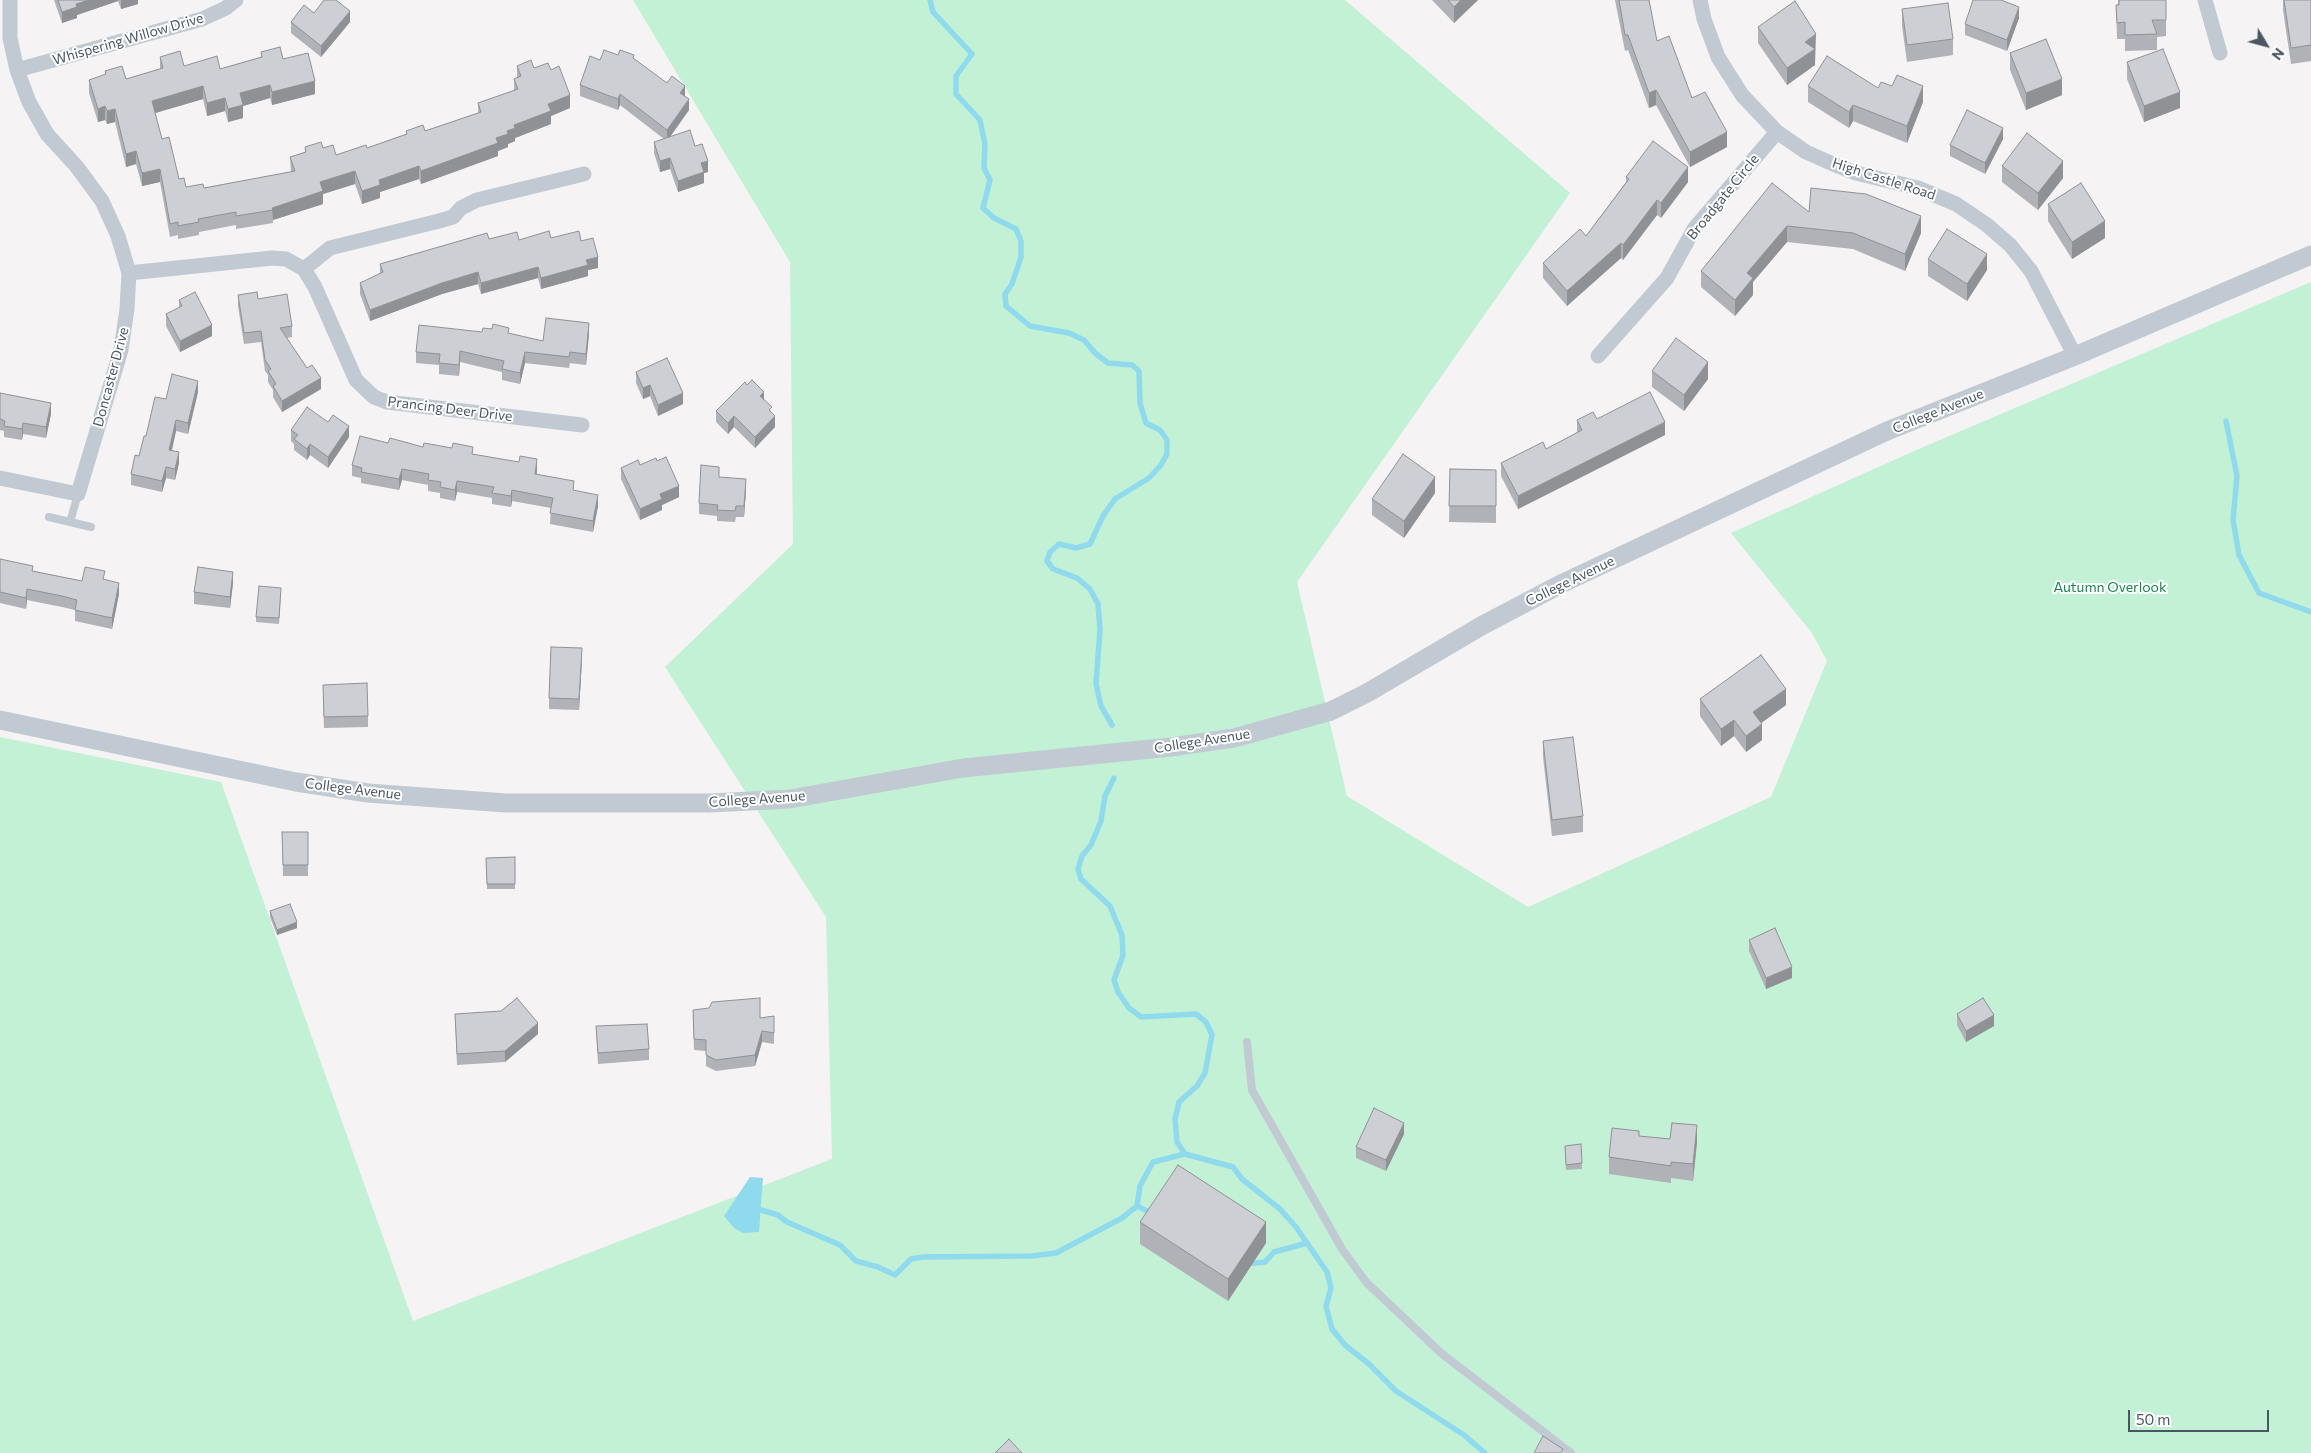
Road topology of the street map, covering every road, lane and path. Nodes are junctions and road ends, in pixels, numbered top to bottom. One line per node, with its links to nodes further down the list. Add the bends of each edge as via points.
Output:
1 (10, 0): 6 (street, Doncaster Drive, via 10,38)
2 (236, 0): 6 (street, Whispering Willow Drive, via 202,19)
3 (1700, 0): 7 (street, High Castle Road, via 1718,57 1742,95)
4 (2204, 0): 5 (street)
5 (2220, 54)
6 (17, 70): 11 (street, Doncaster Drive, via 29,102 47,134 102,201 118,236)
7 (1777, 132): 12 (street, Broadgate Circle, via 1694,229 1667,278); 13 (street, High Castle Road, via 1806,152 1833,164 1918,188 1956,204 1987,224 2031,271)
8 (584, 174): 10 (street, via 477,200 461,208 453,217 330,248)
9 (2311, 255): 13 (street, College Avenue)
10 (304, 269): 11 (street, via 286,259 272,258); 14 (street, Prancing Deer Drive, via 316,287 356,380 374,397 386,402)
11 (129, 273): 16 (street, Doncaster Drive, via 121,350)
12 (1598, 356)
13 (2075, 356): 20 (street, College Avenue, via 1888,431 1562,583 1331,711 1234,738 963,768 790,799 693,803 506,803 368,793 296,782)
14 (582, 425)
15 (0, 478): 16 (street)
16 (78, 494): 18 (lane)
17 (49, 517): 18 (lane)
18 (70, 522): 19 (lane)
19 (92, 527)
20 (0, 720)
21 (1248, 1042): 22 (lane, via 1252,1090 1342,1249 1366,1282 1441,1353)
22 (1571, 1453)

